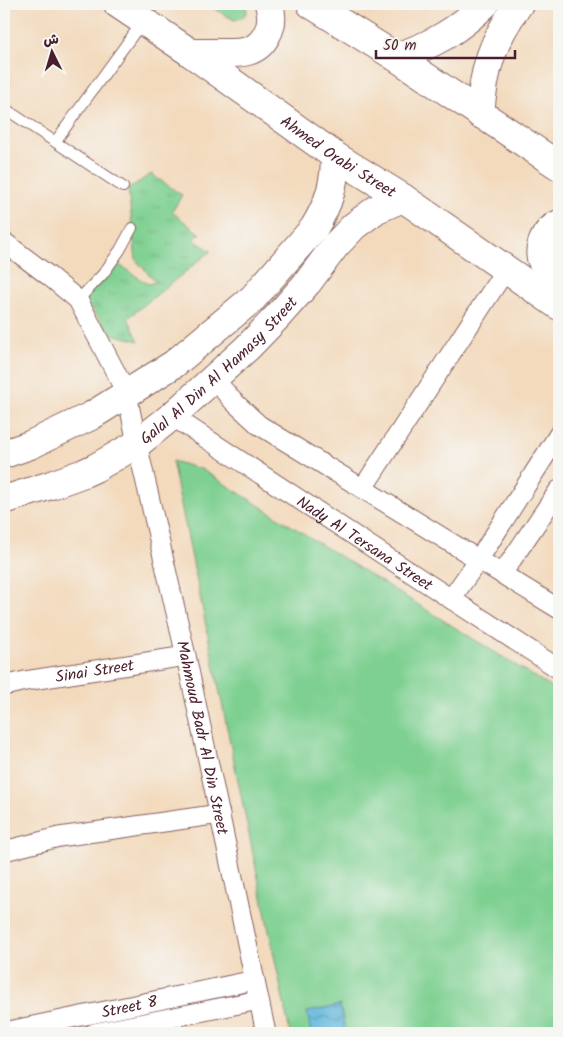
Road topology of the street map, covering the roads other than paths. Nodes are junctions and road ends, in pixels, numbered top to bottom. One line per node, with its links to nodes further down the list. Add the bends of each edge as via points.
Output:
1 (118, 4): 6 (main road, Ahmed Orabi Street)
2 (269, 4): 7 (main road, via 270,30 259,45 241,53)
3 (312, 4): 8 (main road)
4 (485, 4): 8 (main road, via 454,31 416,51)
5 (520, 4): 10 (main road, via 506,21 495,43 487,66)
6 (143, 20): 7 (main road, Ahmed Orabi Street); 11 (lane)
7 (191, 53): 12 (main road, Ahmed Orabi Street)
8 (396, 57): 10 (main road)
9 (4, 108): 11 (lane)
10 (480, 114): 13 (main road)
11 (55, 142): 14 (lane)
12 (336, 156): 15 (main road, Ahmed Orabi Street); 24 (main road, Galal Al Din Al Hamasy Street, via 329,201 314,228 253,298 174,364)
13 (559, 166)
14 (123, 187)
15 (402, 198): 19 (main road, Ahmed Orabi Street); 23 (main road, Galal Al Din Al Hamasy Street, via 354,226 278,316)
16 (559, 224): 20 (main road, via 548,232 541,248 544,265)
17 (132, 228): 21 (lane, via 103,274)
18 (4, 242): 21 (street)
19 (506, 270): 22 (main road, Ahmed Orabi Street); 29 (street)
20 (559, 279)
21 (78, 300): 24 (street, Mahmoud Badr Al Din Street)
22 (559, 306)
23 (214, 379): 25 (main road, Galal Al Din Al Hamasy Street); 29 (street, via 259,425)
24 (127, 394): 27 (street, Mahmoud Badr Al Din Street); 28 (main road, Galal Al Din Al Hamasy Street, via 91,416)
25 (172, 416): 27 (main road, Galal Al Din Al Hamasy Street); 34 (street, Nady Al Tersana Street)
26 (559, 434): 32 (street)
27 (137, 444): 31 (main road, Galal Al Din Al Hamasy Street, via 84,473); 36 (street, Mahmoud Badr Al Din Street)
28 (4, 454)
29 (364, 488): 32 (street)
30 (559, 490): 33 (street)
31 (4, 500)
32 (480, 559): 33 (street); 34 (street)
33 (502, 574): 35 (street)
34 (451, 599): 37 (street, Nady Al Tersana Street)
35 (559, 609)
36 (186, 656): 38 (street, Sinai Street); 39 (street, Mahmoud Badr Al Din Street)
37 (559, 669)
38 (4, 686)
39 (220, 814): 40 (street, via 59,837); 41 (street, Mahmoud Badr Al Din Street)
40 (4, 851)
41 (255, 980): 42 (street, Mahmoud Badr Al Din Street); 43 (street, Street 8)
42 (259, 1000): 44 (street, Street 8); 45 (street, Mahmoud Badr Al Din Street)
43 (4, 1032)
44 (94, 1033)
45 (266, 1033)

